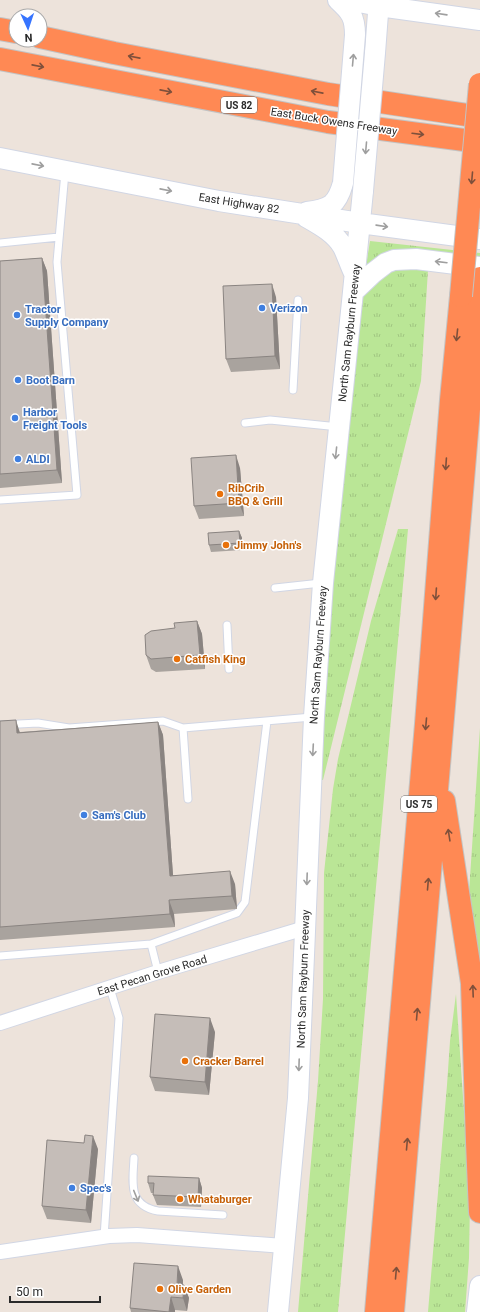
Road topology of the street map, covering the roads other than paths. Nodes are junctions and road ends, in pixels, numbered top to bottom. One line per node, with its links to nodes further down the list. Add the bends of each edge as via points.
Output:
1 (338, 0): 12 (main road, one-way to 1, bridge, via 329,207 336,200 343,183 355,24 353,16)
2 (349, 0): 3 (main road)
3 (379, 3): 4 (main road, one-way to 3); 13 (main road, North Sam Rayburn Freeway, one-way to 13, bridge)
4 (480, 20)
5 (48, 40): 8 (highway, US 82, one-way to 5, via 328,94)
6 (0, 59): 9 (highway, East Buck Owens Freeway / US 82, one-way to 9, via 328,122)
7 (480, 84): 19 (highway, US 75, one-way to 19, bridge)
8 (480, 117)
9 (480, 142)
10 (0, 158): 11 (main road, East Highway 82, one-way to 11)
11 (66, 170): 12 (main road, East Highway 82, one-way to 12, via 219,201); 14 (lane)
12 (300, 213): 13 (main road, East Highway 82); 18 (main road, via 324,228 343,247)
13 (360, 223): 15 (main road, East Highway 82, one-way to 15); 18 (main road, North Sam Rayburn Freeway)
14 (59, 237): 16 (lane); 24 (lane, via 57,262 77,495)
15 (480, 239)
16 (0, 243)
17 (480, 267): 18 (main road, one-way to 18, via 416,258 394,260 365,279)
18 (354, 283): 23 (main road, North Sam Rayburn Freeway)
19 (473, 291): 33 (highway, US 75); 49 (highway, US 75, one-way to 49, via 451,400 426,731)
20 (298, 300): 21 (lane)
21 (293, 390)
22 (245, 423): 23 (lane, via 270,420)
23 (339, 427): 25 (main road, North Sam Rayburn Freeway, one-way to 25)
24 (0, 500)
25 (323, 583): 26 (lane); 29 (main road, North Sam Rayburn Freeway)
26 (275, 588)
27 (227, 625): 28 (lane)
28 (229, 669)
29 (314, 717): 30 (lane); 35 (main road, North Sam Rayburn Freeway, one-way to 35)
30 (268, 721): 32 (lane); 36 (lane, via 245,902 237,913)
31 (0, 725): 32 (lane, via 38,722 69,728 163,721)
32 (182, 728): 34 (lane)
33 (438, 766): 42 (highway, one-way to 33, via 472,983); 50 (highway, US 75, one-way to 33)
34 (188, 799)
35 (305, 928): 38 (street, East Pecan Grove Road); 45 (main road, North Sam Rayburn Freeway, one-way to 45, via 298,1098)
36 (151, 944): 37 (lane); 38 (lane)
37 (0, 956)
38 (158, 972): 39 (street, East Pecan Grove Road)
39 (110, 988): 40 (street, East Pecan Grove Road); 44 (lane, via 119,1018)
40 (0, 1023)
41 (134, 1158): 43 (lane, one-way to 43, via 134,1196 140,1205 158,1211)
42 (480, 1212)
43 (222, 1215)
44 (104, 1237): 45 (street, via 137,1235); 46 (street)
45 (284, 1246): 48 (main road, North Sam Rayburn Freeway)
46 (0, 1252)
47 (480, 1286): 51 (main road)
48 (278, 1312)
49 (376, 1312)
50 (393, 1312)
51 (477, 1312)

